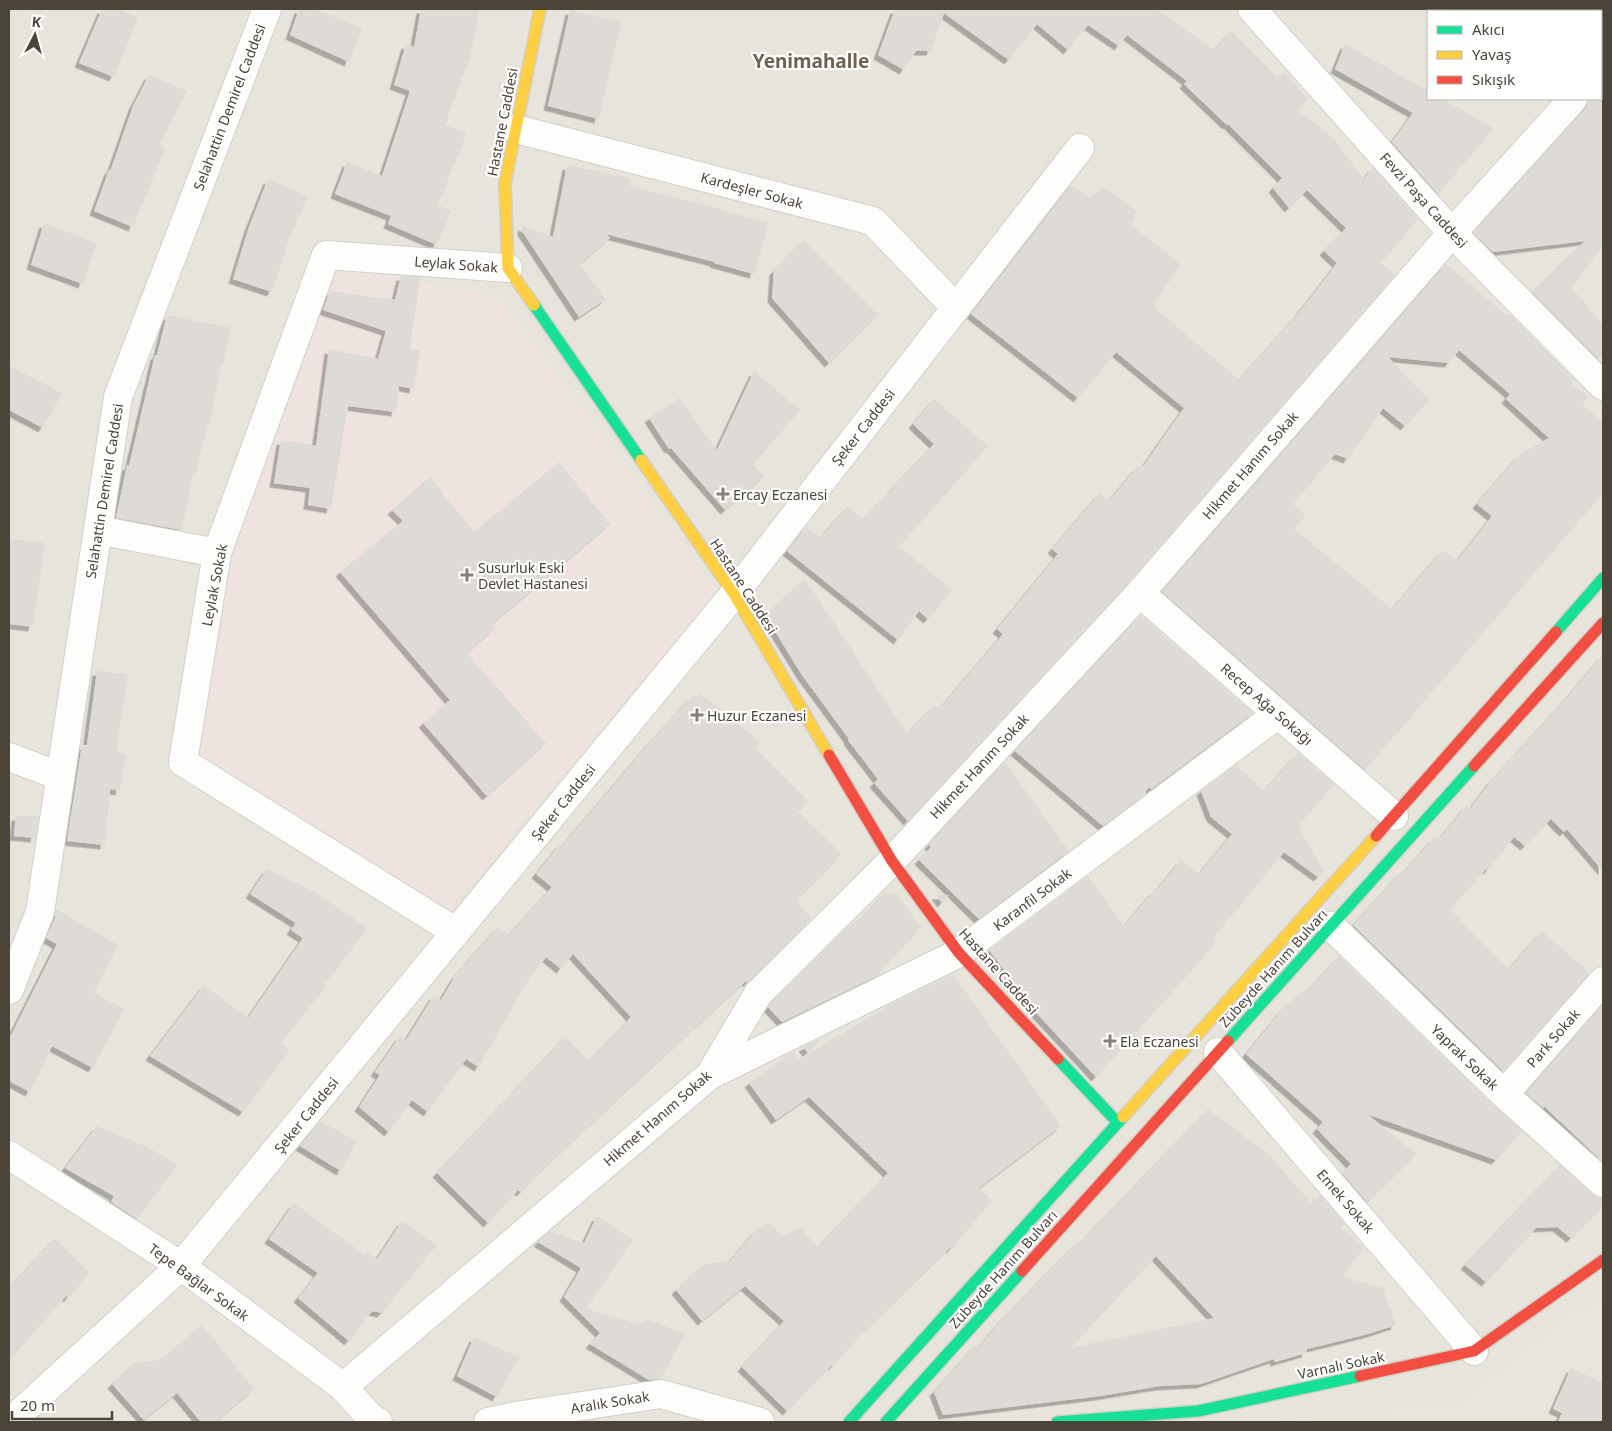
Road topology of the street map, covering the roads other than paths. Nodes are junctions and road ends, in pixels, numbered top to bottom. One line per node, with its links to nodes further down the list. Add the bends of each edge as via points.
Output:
1 (267, 9): 11 (street, Selahattin Demirel Caddesi, via 118,397)
2 (540, 9): 5 (main road, Hastane Caddesi)
3 (1252, 9): 7 (street, Fevzi Paşa Caddesi)
4 (1572, 100): 7 (street, Hikmet Hanım Sokak)
5 (516, 129): 8 (main road, Hastane Caddesi, via 505,183); 9 (street, Kardeşler Sokak, via 873,221)
6 (1080, 148): 9 (street, Şeker Caddesi)
7 (1452, 233): 10 (street, Fevzi Paşa Caddesi); 14 (street, Hikmet Hanım Sokak)
8 (508, 268): 12 (street, Leylak Sokak, via 326,255); 15 (main road, Hastane Caddesi)
9 (956, 308): 15 (street, Şeker Caddesi)
10 (1603, 386)
11 (98, 530): 12 (street); 19 (street, Selahattin Demirel Caddesi)
12 (217, 554): 23 (street, Leylak Sokak, via 183,762)
13 (1603, 578): 20 (main road)
14 (1140, 593): 17 (street, Recep Ağa Sokağı); 21 (street, Hikmet Hanım Sokak)
15 (734, 594): 21 (main road, Hastane Caddesi); 23 (street, Şeker Caddesi)
16 (1603, 623): 22 (main road, Zübeyde Hanım Bulvarı)
17 (1278, 714): 20 (street, Recep Ağa Sokağı); 24 (street, Karanfil Sokak)
18 (9, 757): 19 (street)
19 (60, 776): 26 (street, Selahattin Demirel Caddesi, via 40,912)
20 (1394, 816): 30 (main road)
21 (892, 860): 24 (main road, Hastane Caddesi); 28 (street, Hikmet Hanım Sokak, via 758,994)
22 (1331, 926): 27 (main road, Zübeyde Hanım Bulvarı); 29 (street, Yaprak Sokak)
23 (456, 932): 34 (street, Şeker Caddesi)
24 (959, 953): 28 (street, Karanfil Sokak); 30 (main road, Hastane Caddesi)
25 (1603, 981): 29 (street, Park Sokak)
26 (9, 990)
27 (1218, 1052): 37 (street, Emek Sokak); 45 (main road, Zübeyde Hanım Bulvarı)
28 (710, 1075): 38 (street, Hikmet Hanım Sokak)
29 (1504, 1094): 32 (street, Yaprak Sokak)
30 (1118, 1123): 44 (main road)
31 (9, 1155): 34 (street, Tepe Bağlar Sokak)
32 (1603, 1183)
33 (1603, 1260): 35 (main road, Varnalı Sokak)
34 (181, 1266): 38 (street, Tepe Bağlar Sokak); 41 (street, Şeker Caddesi)
35 (1590, 1269): 36 (main road); 37 (main road, Varnalı Sokak)
36 (1603, 1275)
37 (1474, 1351): 39 (main road, Varnalı Sokak, via 1198,1411)
38 (343, 1387): 40 (street, Tepe Bağlar Sokak)
39 (1106, 1420): 46 (main road, Varnalı Sokak)
40 (371, 1421)
41 (10, 1422)
42 (488, 1422): 43 (street, Aralık Sokak, via 662,1394)
43 (760, 1422)
44 (850, 1422)
45 (886, 1422)
46 (1057, 1422)

